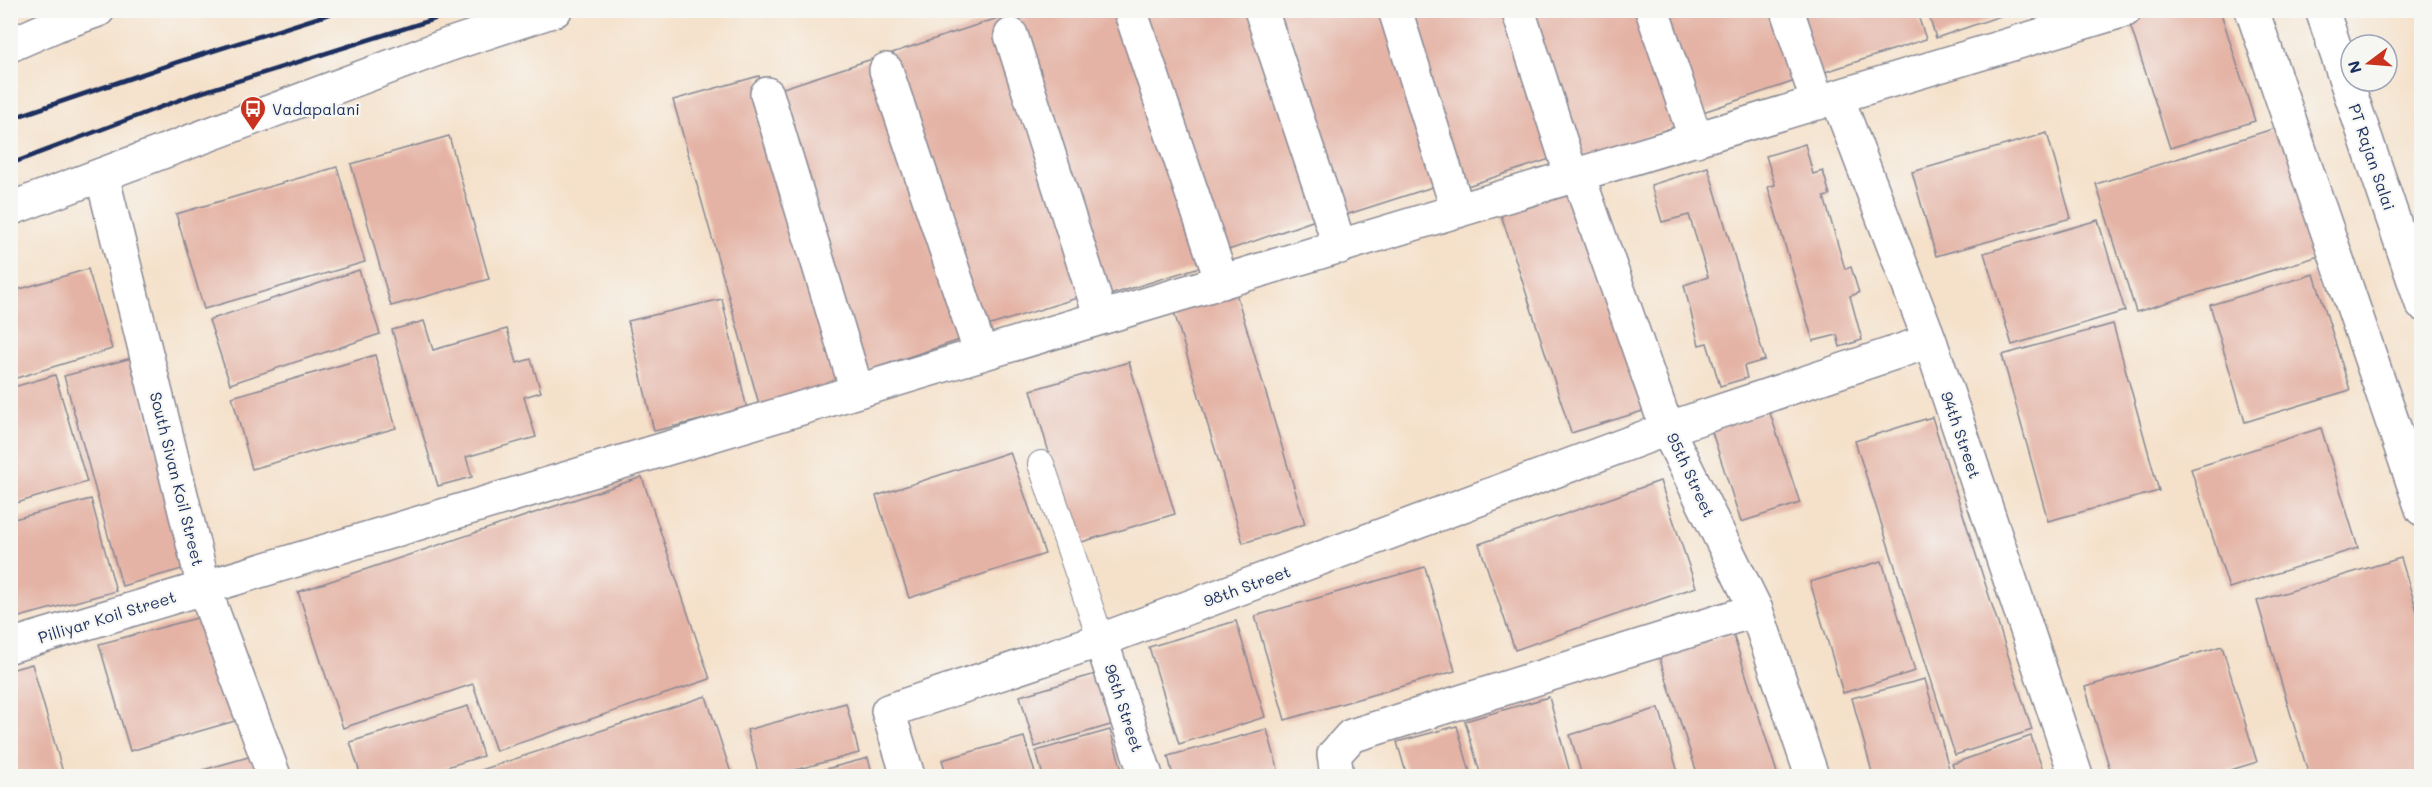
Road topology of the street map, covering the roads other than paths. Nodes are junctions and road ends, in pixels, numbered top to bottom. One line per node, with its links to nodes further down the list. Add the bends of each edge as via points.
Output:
1 (98, 10): 12 (street)
2 (555, 10): 19 (street, via 448,45)
3 (1130, 10): 24 (street)
4 (1261, 10): 23 (street)
5 (1395, 10): 22 (street)
6 (1518, 10): 20 (street)
7 (1652, 10): 18 (street)
8 (1787, 10): 17 (street, 94th Street)
9 (2125, 10): 17 (street, Pilliyar Koil Street)
10 (2252, 10): 32 (street)
11 (2322, 10): 25 (street, PT Rajan Salai)
12 (53, 18): 14 (street)
13 (1011, 35): 26 (street)
14 (10, 45)
15 (886, 70): 28 (street)
16 (767, 94): 29 (street)
17 (1827, 100): 18 (street, Pilliyar Koil Street); 27 (street, 94th Street)
18 (1696, 140): 20 (street, Pilliyar Koil Street)
19 (102, 175): 21 (street); 33 (street, South Sivan Koil Street)
20 (1575, 176): 22 (street, Pilliyar Koil Street); 30 (street)
21 (10, 209)
22 (1458, 211): 23 (street, Pilliyar Koil Street)
23 (1340, 247): 24 (street, Pilliyar Koil Street)
24 (1222, 282): 26 (street, Pilliyar Koil Street)
25 (2421, 304)
26 (1101, 318): 28 (street, Pilliyar Koil Street)
27 (1930, 341): 30 (street, 95th Street); 42 (street, 94th Street)
28 (981, 354): 29 (street, Pilliyar Koil Street)
29 (857, 391): 33 (street, Pilliyar Koil Street)
30 (1667, 429): 34 (street, 95th Street); 35 (street, 98th Street)
31 (1041, 464): 35 (lane)
32 (2421, 509)
33 (204, 588): 36 (street, Pilliyar Koil Street); 37 (street, South Sivan Koil Street)
34 (1756, 610): 40 (street, via 1351,736 1334,755); 41 (street, 95th Street)
35 (1101, 640): 38 (street, 98th Street, via 888,711); 39 (street, 96th Street)
36 (10, 646)
37 (274, 777)
38 (908, 777)
39 (1146, 777)
40 (1337, 777)
41 (1812, 777)
42 (2076, 777)

